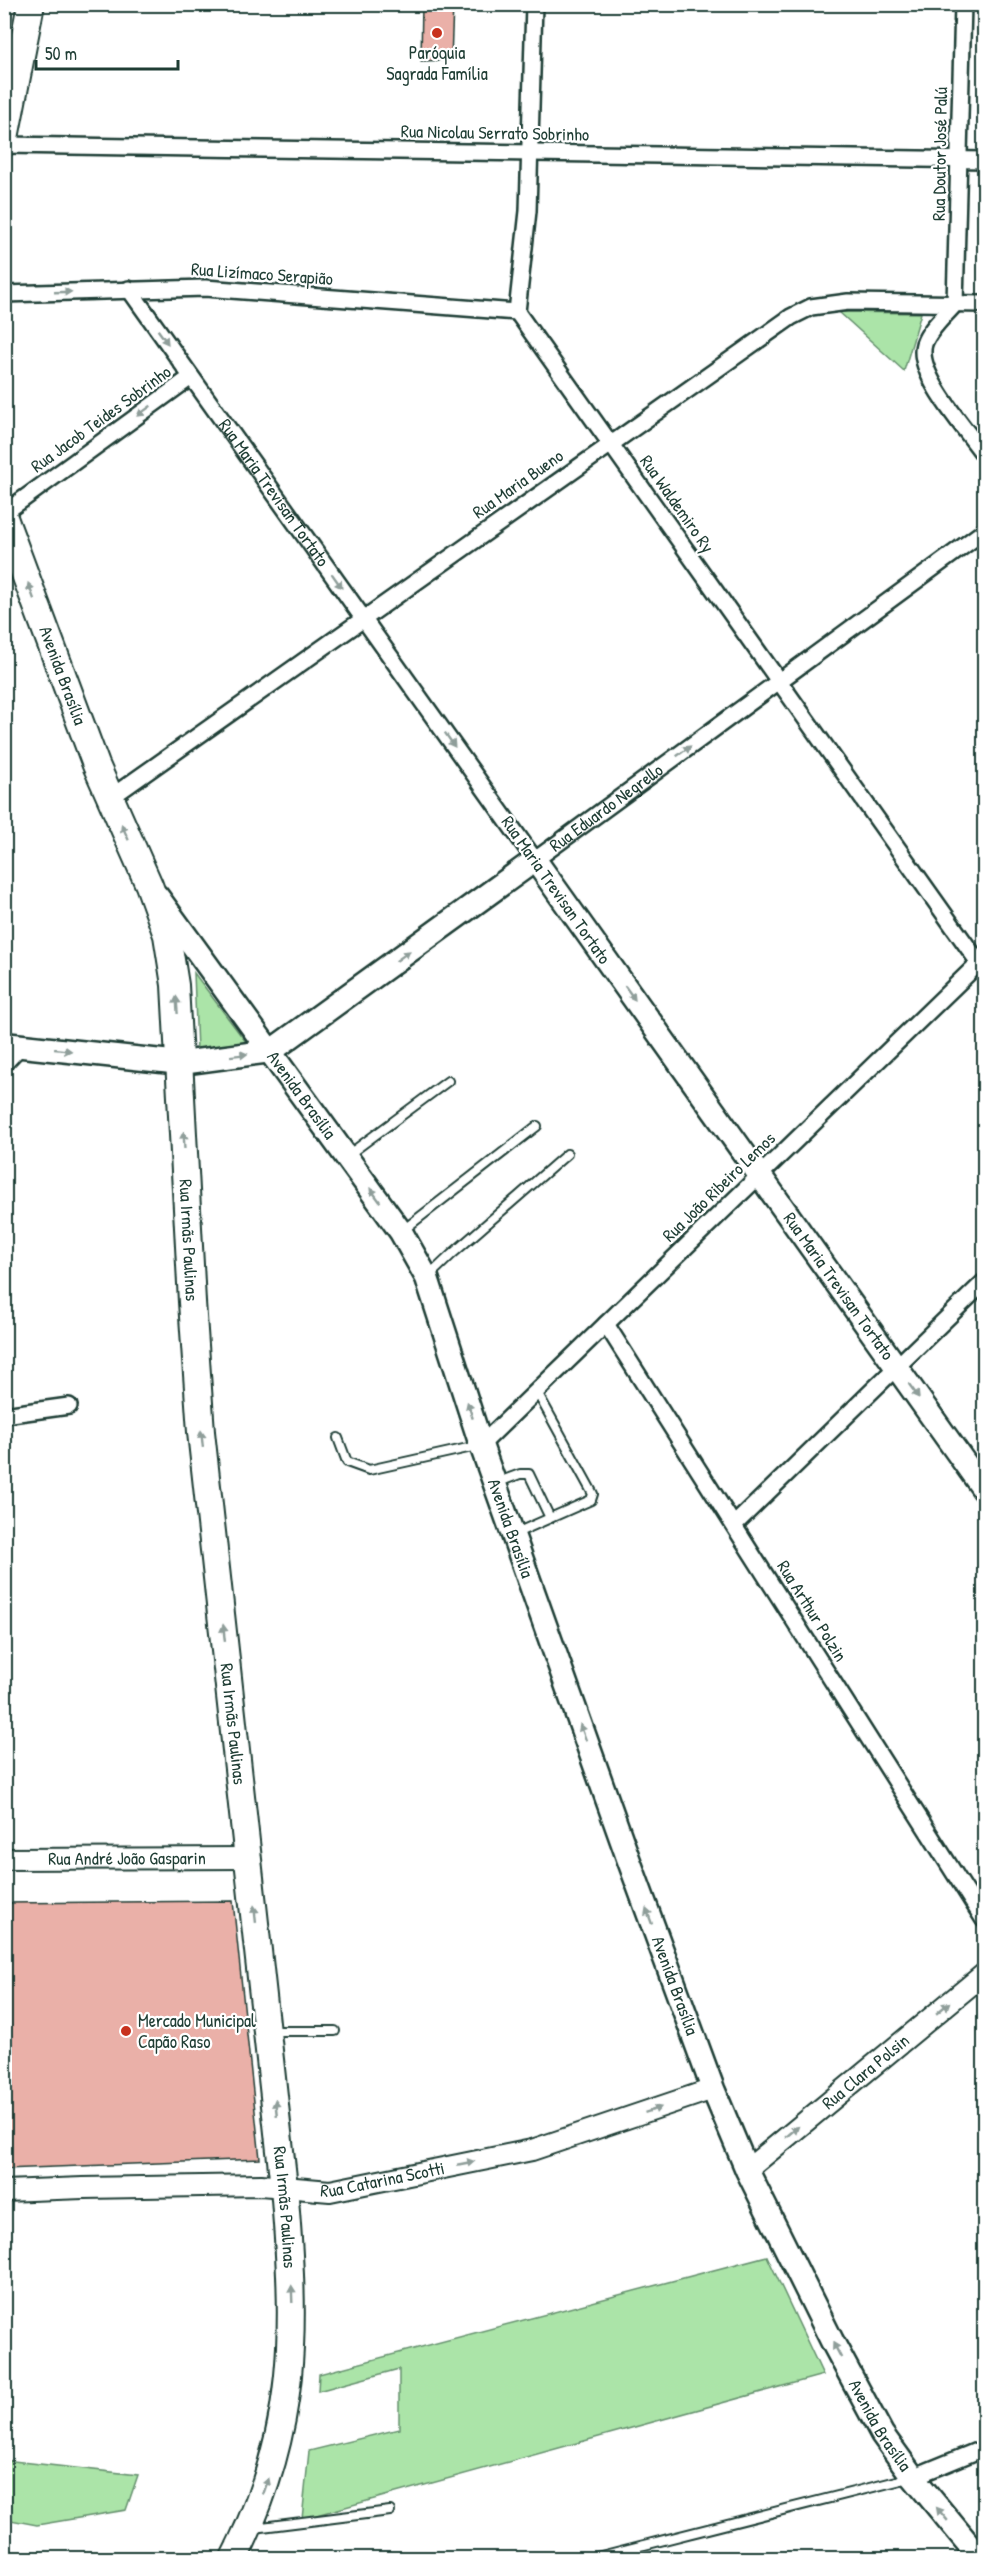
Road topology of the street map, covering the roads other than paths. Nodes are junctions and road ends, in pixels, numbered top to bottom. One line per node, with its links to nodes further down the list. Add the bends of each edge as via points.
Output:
1 (31, 4): 4 (main road)
2 (534, 4): 5 (street)
3 (963, 4): 6 (street, Rua Doutor José Palú)
4 (4, 144): 5 (street, Rua Nicolau Serrato Sobrinho)
5 (531, 153): 6 (street, Rua Nicolau Serrato Sobrinho); 12 (street)
6 (959, 160): 7 (street, Rua Nicolau Serrato Sobrinho); 10 (street, Rua Doutor José Palú)
7 (984, 160)
8 (129, 290): 9 (street, Rua Lizímaco Serapião, one-way to 8); 12 (street, Rua Lizímaco Serapião, via 224,289); 13 (street, Rua Maria Trevisan Tortato, one-way to 13)
9 (4, 294)
10 (956, 304): 11 (street, Rua Maria Bueno); 14 (street, Rua Maria Bueno, via 848,302 811,307 772,328); 15 (street, via 930,333 923,357 935,386)
11 (984, 304)
12 (516, 312): 14 (street, Rua Waldemiro Ry)
13 (191, 377): 16 (street, Rua Jacob Teides Sobrinho, one-way to 16); 19 (street, Rua Maria Trevisan Tortato, one-way to 19)
14 (609, 443): 19 (street, Rua Maria Bueno); 20 (street, Rua Waldemiro Ry)
15 (984, 455)
16 (4, 513)
17 (4, 518): 21 (main road, Avenida Brasília, one-way to 17)
18 (984, 531): 20 (street, Rua Eduardo Negrello)
19 (363, 618): 21 (street, Rua Maria Bueno); 22 (street, Rua Maria Trevisan Tortato, one-way to 22)
20 (779, 682): 22 (street, Rua Eduardo Negrello, one-way to 20); 24 (street, Rua Waldemiro Ry)
21 (110, 798): 23 (main road, Avenida Brasília, one-way to 21)
22 (536, 860): 26 (main road, Rua Eduardo Negrello, one-way to 22); 33 (main road, Rua Maria Trevisan Tortato, one-way to 33)
23 (149, 885): 26 (main road, Avenida Brasília); 27 (main road, Rua Irmãs Paulinas, one-way to 23, via 172,958)
24 (983, 964): 33 (street, Rua João Ribeiro Lemos)
25 (15, 1046): 27 (main road, Rua Eduardo Negrello, one-way to 27); 28 (lane)
26 (272, 1051): 27 (main road, Rua Eduardo Negrello, one-way to 26); 32 (main road, Avenida Brasília)
27 (181, 1063): 49 (main road, Rua Irmãs Paulinas, one-way to 27, via 197,1377)
28 (4, 1069)
29 (448, 1081): 32 (lane)
30 (537, 1126): 34 (lane)
31 (567, 1154): 35 (lane)
32 (347, 1155): 34 (main road, Avenida Brasília, one-way to 32)
33 (760, 1175): 37 (street, Rua João Ribeiro Lemos); 38 (main road, Rua Maria Trevisan Tortato)
34 (401, 1232): 35 (main road, Avenida Brasília)
35 (427, 1278): 43 (main road, Avenida Brasília, one-way to 35)
36 (984, 1282): 38 (street)
37 (606, 1324): 39 (street, Rua João Ribeiro Lemos); 47 (street, Rua Arthur Polzin)
38 (897, 1367): 45 (main road, Rua Maria Trevisan Tortato, one-way to 45); 47 (street)
39 (537, 1392): 43 (street, Rua João Ribeiro Lemos); 46 (lane, via 593,1494 591,1500)
40 (69, 1407): 41 (street)
41 (4, 1415)
42 (338, 1438): 43 (lane, via 346,1462 369,1470)
43 (481, 1445): 44 (main road, Avenida Brasília)
44 (495, 1484): 46 (lane, via 529,1474); 48 (main road, Avenida Brasília)
45 (984, 1490)
46 (550, 1518): 48 (lane)
47 (734, 1525): 51 (street, Rua Arthur Polzin)
48 (513, 1535): 55 (main road, Avenida Brasília, one-way to 48)
49 (249, 1858): 50 (street, Rua André João Gasparin); 53 (main road, Rua Irmãs Paulinas, one-way to 49)
50 (4, 1859)
51 (984, 1920)
52 (984, 1974): 56 (street, Rua Clara Polsin, one-way to 52)
53 (268, 2031): 54 (lane); 57 (main road, Rua Irmãs Paulinas, one-way to 53)
54 (335, 2031)
55 (713, 2089): 56 (main road, Avenida Brasília); 57 (street, Rua Catarina Scotti, one-way to 55, via 330,2191 532,2150)
56 (747, 2170): 60 (main road, Avenida Brasília, one-way to 56, via 882,2434)
57 (284, 2187): 58 (street, Rua Catarina Scotti); 62 (main road, Rua Irmãs Paulinas, one-way to 57, via 278,2448 291,2362 293,2310)
58 (4, 2191)
59 (984, 2448): 60 (street)
60 (913, 2477): 63 (main road, Avenida Brasília, one-way to 60); 65 (lane)
61 (390, 2511): 62 (lane)
62 (249, 2528): 64 (main road, Rua Irmãs Paulinas)
63 (980, 2555)
64 (234, 2559)
65 (593, 2559)

